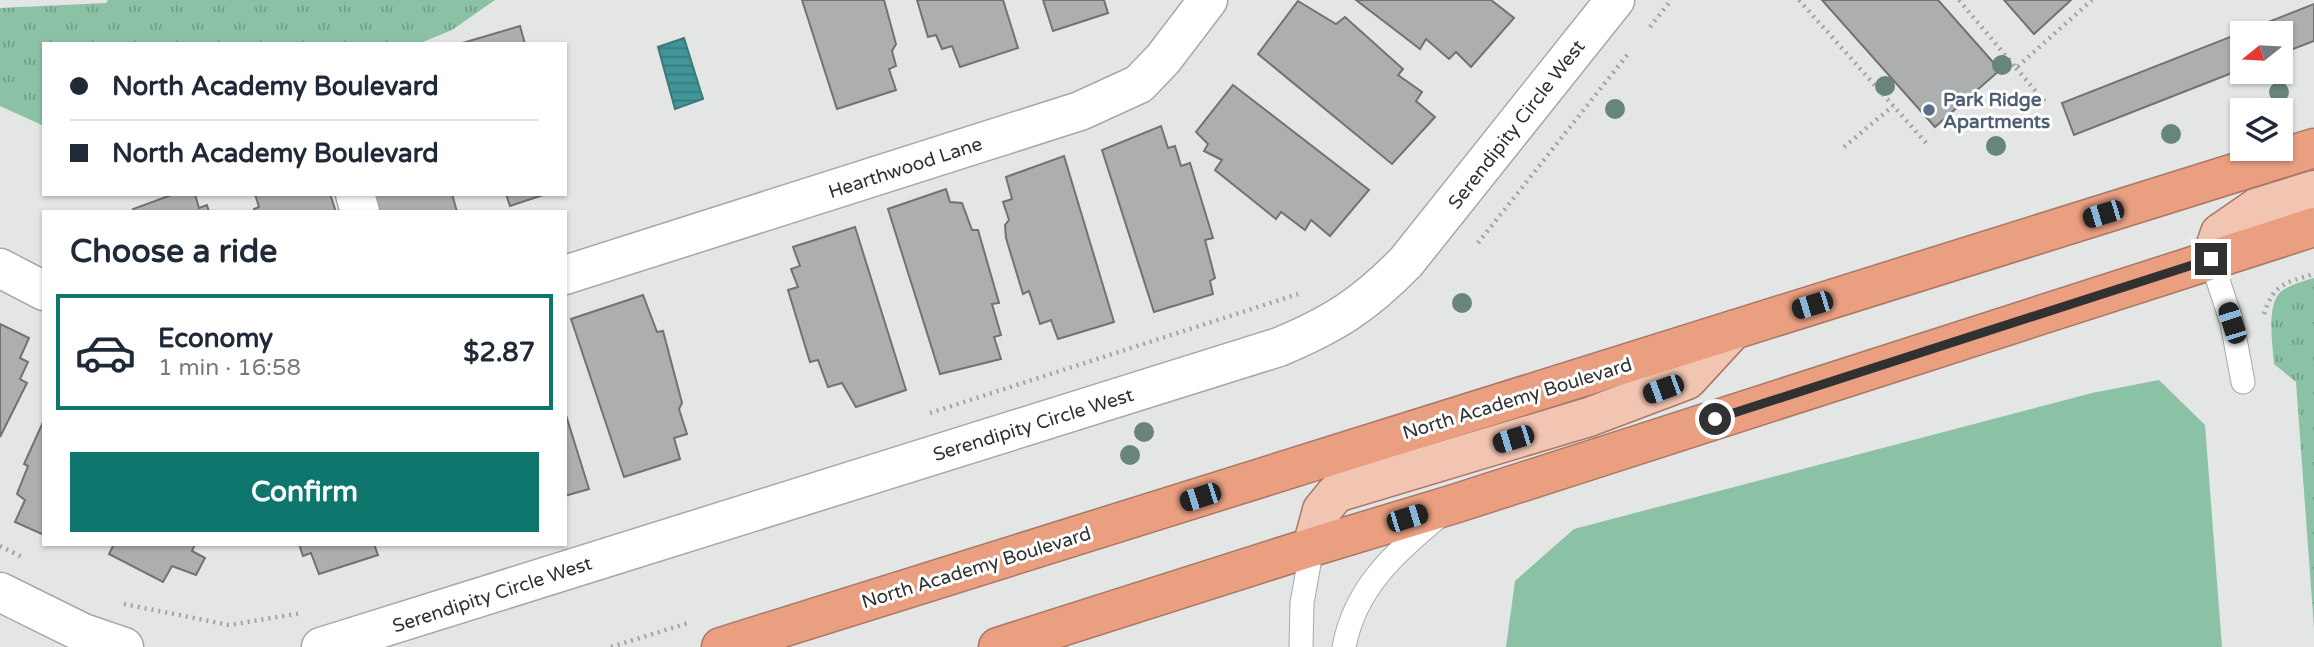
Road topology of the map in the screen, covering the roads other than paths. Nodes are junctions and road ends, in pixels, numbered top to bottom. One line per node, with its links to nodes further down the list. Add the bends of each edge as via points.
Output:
1 (1208, 0): 8 (street, Hearthwood Lane, via 1139,84 1091,106)
2 (1615, 0): 16 (street, Serendipity Circle West, via 1406,262 1380,289 1312,334)
3 (2314, 148): 10 (highway, North Academy Boulevard)
4 (2314, 190): 6 (main road, via 2256,208 2220,233)
5 (2314, 227): 6 (highway)
6 (2211, 259): 11 (lane, via 2232,323); 12 (highway)
7 (0, 268): 9 (street)
8 (567, 274)
9 (42, 290)
10 (1733, 330): 13 (main road, via 1687,380 1589,416 1336,492 1322,510); 17 (highway, North Academy Boulevard)
11 (2243, 382)
12 (1454, 504): 13 (highway); 20 (lane, via 1410,540 1362,594)
13 (1312, 547): 18 (highway); 19 (lane, via 1302,603)
14 (0, 592): 15 (street, via 83,633)
15 (124, 647)
16 (321, 647)
17 (721, 647)
18 (998, 647)
19 (1301, 647)
20 (1344, 647)

